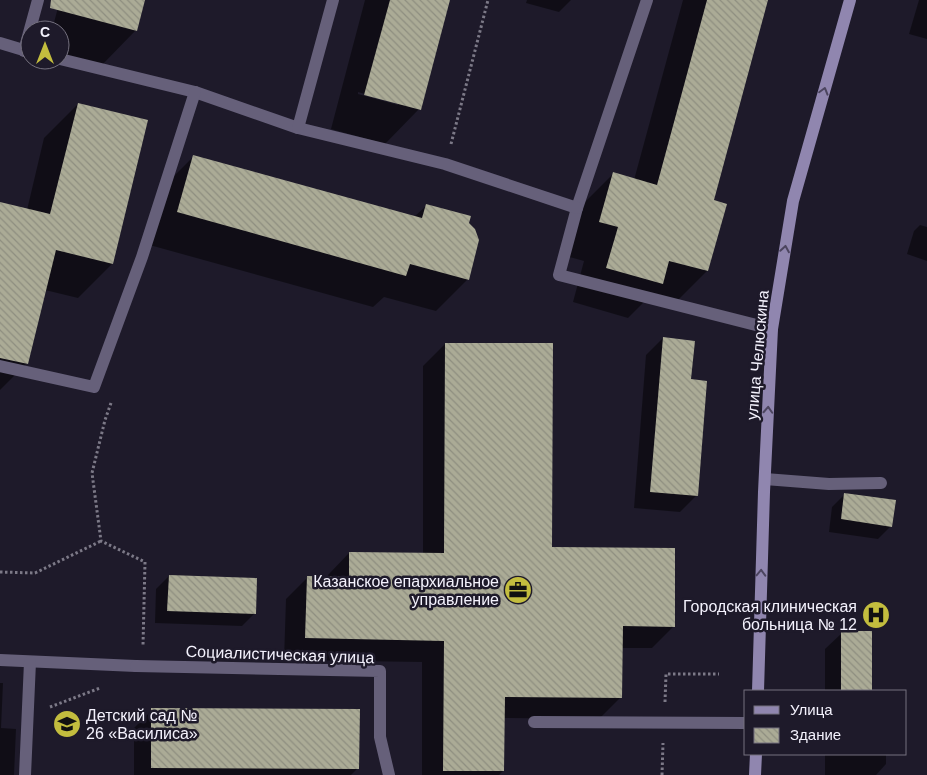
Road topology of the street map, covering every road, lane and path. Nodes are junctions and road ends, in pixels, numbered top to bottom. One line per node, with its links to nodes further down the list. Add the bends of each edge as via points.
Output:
1 (38, 0): 6 (street)
2 (333, 0): 11 (street)
3 (488, 0): 12 (path)
4 (647, 0): 13 (street)
5 (850, 0): 14 (main road, улица Челюскина, one-way to 5, via 792,201)
6 (34, 20)
7 (0, 45): 8 (street)
8 (20, 49)
9 (70, 61): 10 (street)
10 (195, 92): 11 (street); 16 (street, via 142,258)
11 (298, 128): 12 (street)
12 (445, 164): 13 (street)
13 (576, 208): 14 (street, via 560,276)
14 (772, 329): 17 (main road, улица Челюскина, one-way to 14)
15 (0, 366): 16 (street)
16 (94, 387): 19 (path, via 116,390 92,473)
17 (765, 479): 18 (street, via 829,484); 25 (main road, улица Челюскина, one-way to 17)
18 (882, 483)
19 (101, 541): 20 (path, via 35,573); 23 (path, via 145,562)
20 (0, 572)
21 (0, 660): 22 (street)
22 (30, 662): 23 (street); 26 (street)
23 (139, 666): 31 (street, Социалистическая улица, via 380,671 380,736)
24 (109, 684): 26 (path)
25 (758, 690)
26 (27, 716): 30 (street)
27 (534, 722): 28 (street)
28 (744, 723)
29 (756, 755): 32 (main road)
30 (25, 775)
31 (389, 775)
32 (755, 775)

